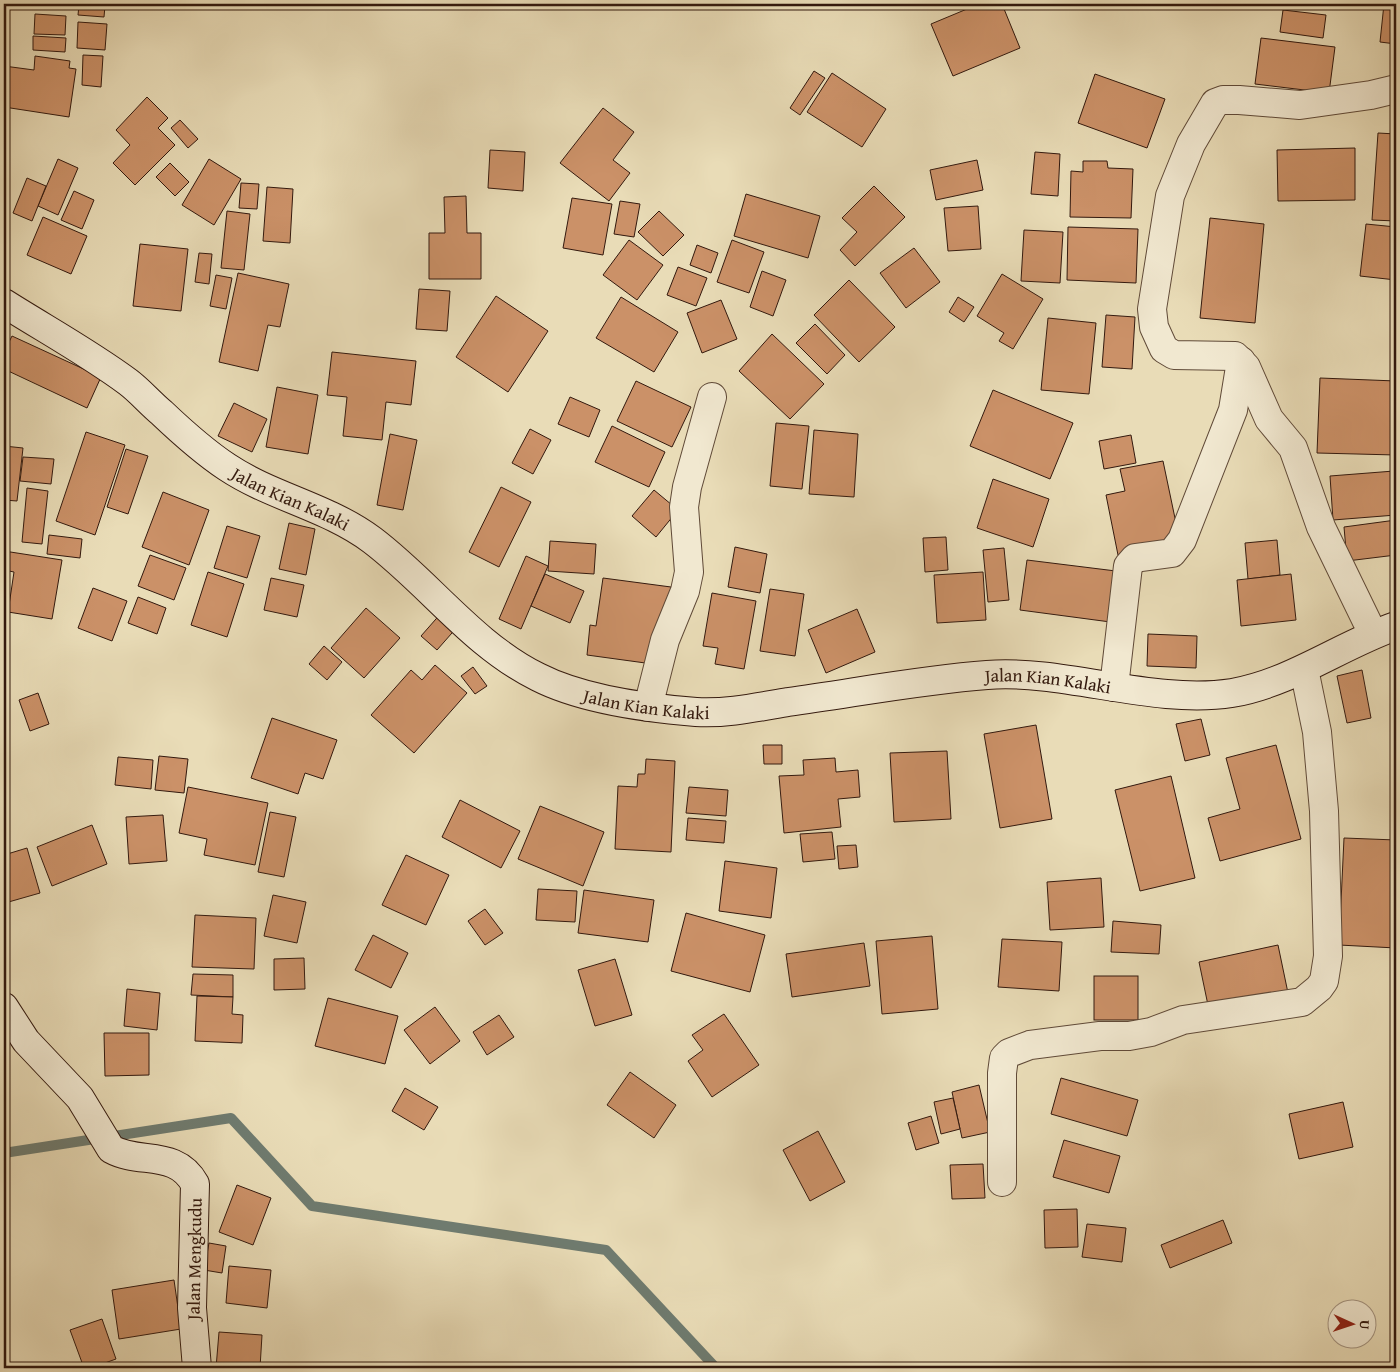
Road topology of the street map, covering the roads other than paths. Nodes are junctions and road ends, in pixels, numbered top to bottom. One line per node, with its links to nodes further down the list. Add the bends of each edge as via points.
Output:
1 (1396, 89): 3 (street, via 1300,105 1223,100 1215,103 1191,144 1170,196 1152,309 1154,327 1164,349 1174,355 1235,356)
2 (4, 303): 8 (street, Jalan Kian Kalaki, via 129,382 187,437 229,469 349,524 374,541 497,651 538,677 579,692)
3 (1241, 361): 5 (street, via 1269,419 1293,448 1321,527); 7 (street, via 1233,410 1182,540 1172,553 1135,558 1128,566)
4 (715, 408): 8 (street, via 700,468 686,600 668,663)
5 (1385, 630): 6 (street, Jalan Kian Kalaki)
6 (1304, 669): 7 (street, Jalan Kian Kalaki, via 1261,686 1232,693 1162,693); 10 (street, via 1317,732 1324,811 1328,956 1324,981 1302,1002 1183,1020 1129,1036 1100,1036 1030,1045 1009,1053 1004,1058 1002,1073)
7 (1114, 687): 8 (street, Jalan Kian Kalaki, via 999,674 702,713)
8 (648, 707)
9 (4, 1007): 11 (street, Jalan Mengkudu, via 26,1041 80,1098 111,1149 120,1154 176,1164 188,1172 195,1184 192,1308)
10 (1002, 1182)
11 (197, 1368)

